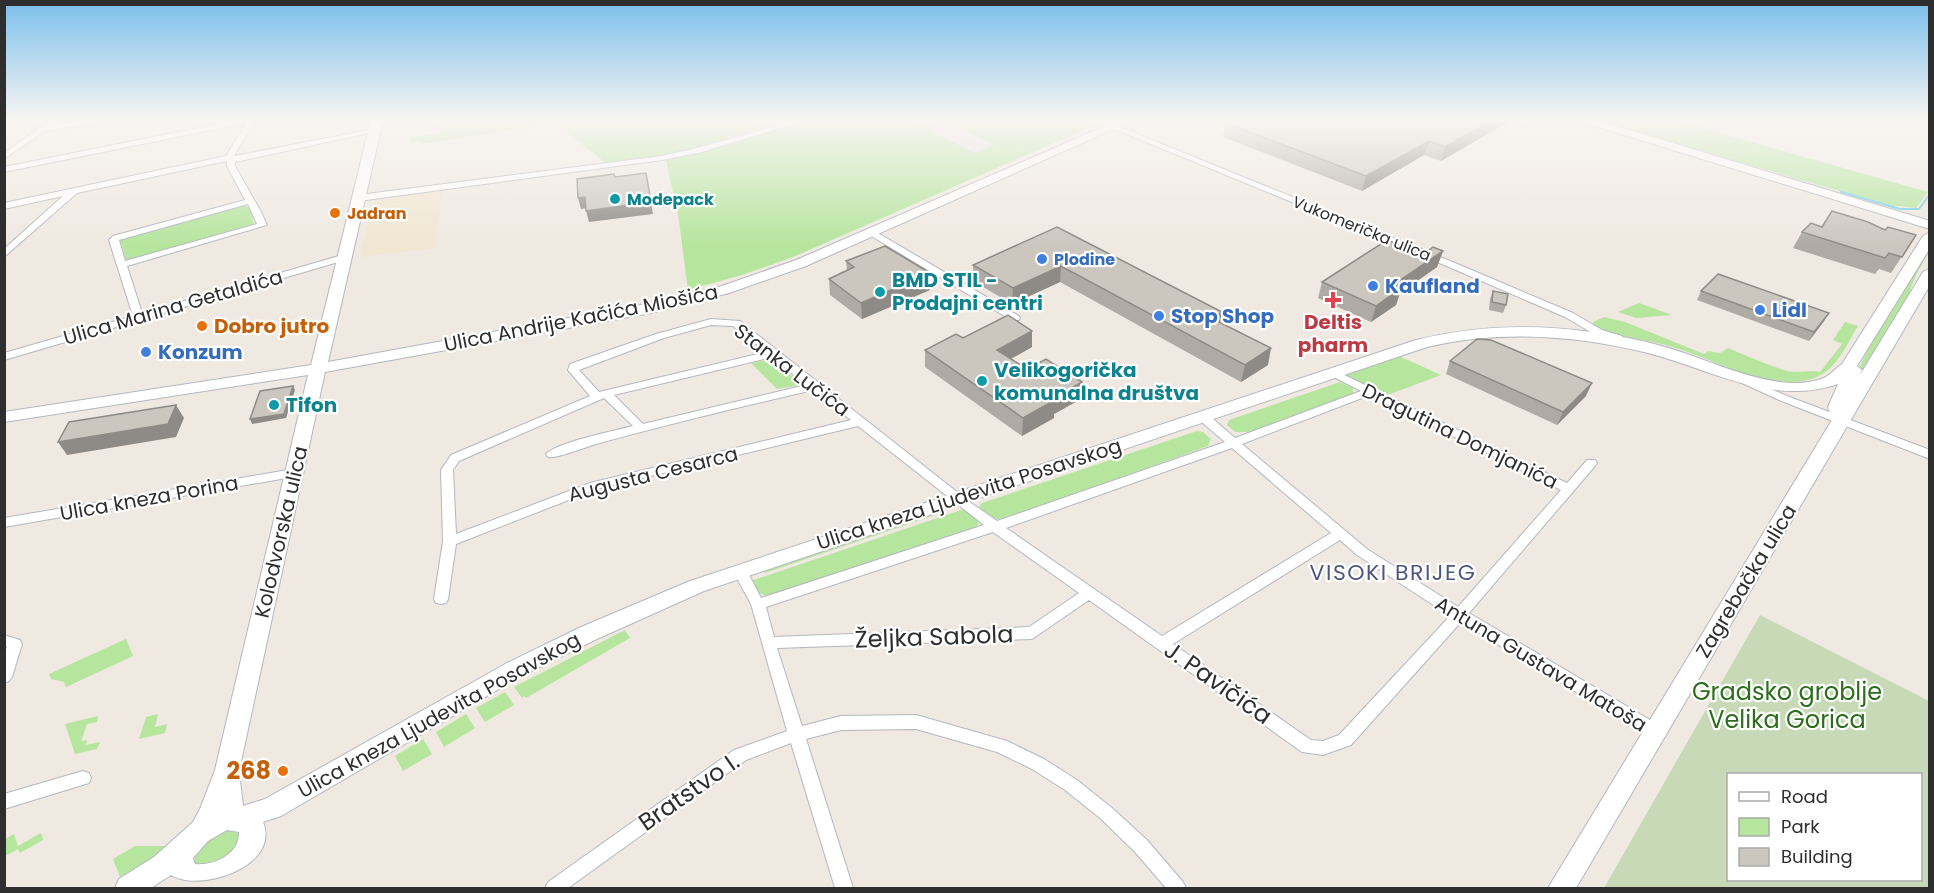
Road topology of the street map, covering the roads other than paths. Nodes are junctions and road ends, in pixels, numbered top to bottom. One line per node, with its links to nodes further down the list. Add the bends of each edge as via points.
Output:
1 (45, 162): 9 (street)
2 (214, 162): 10 (street)
3 (231, 162): 12 (street)
4 (367, 162): 11 (main road, Kolodvorska ulica)
5 (635, 162): 11 (street)
6 (1031, 162): 17 (main road, Ulica Andrije Kačića Miošića)
7 (1199, 162): 25 (street, Vukomerička ulica, via 1455,266 1580,320 1598,332)
8 (1722, 162): 13 (main road)
9 (4, 170)
10 (75, 190): 14 (street); 19 (street)
11 (359, 198): 20 (main road, Kolodvorska ulica)
12 (250, 201): 21 (street, via 120,236 114,240); 21 (street, via 260,226)
13 (1861, 204): 15 (main road); 16 (main road)
14 (4, 206)
15 (1929, 213)
16 (1929, 225)
17 (871, 232): 24 (street); 29 (main road, Ulica Andrije Kačića Miošića, via 769,275 678,302)
18 (1929, 236): 26 (main road)
19 (5, 253)
20 (342, 258): 23 (street, Ulica Marina Getaldića); 29 (main road, Kolodvorska ulica)
21 (121, 265): 23 (street)
22 (1929, 272): 37 (main road, Zagrebačka ulica)
23 (138, 317): 28 (street, Ulica Marina Getaldića)
24 (1015, 318)
25 (1659, 351): 30 (main road, Ulica kneza Ljudevita Posavskog, via 1585,336 1497,331 1439,339); 31 (main road, Ulica kneza Ljudevita Posavskog)
26 (1858, 351): 31 (main road, via 1838,378 1818,385 1779,386); 37 (main road, via 1853,374 1834,404)
27 (773, 354): 32 (street, Stanka Lučića); 34 (street); 34 (street, Stanka Lučića, via 736,323 711,322 574,366 573,370)
28 (4, 357)
29 (319, 368): 36 (main road, Ulica Andrije Kačića Miošića); 44 (main road, Kolodvorska ulica)
30 (1332, 372): 33 (street, Dragutina Domjanića); 35 (main road, Ulica kneza Ljudevita Posavskog)
31 (1737, 377): 37 (street)
32 (814, 386): 38 (street, Stanka Lučića); 39 (street)
33 (1368, 392): 40 (street); 45 (street, Dragutina Domjanića)
34 (601, 394): 39 (street); 50 (street, via 462,454 448,466)
35 (1202, 416): 40 (street, Antuna Gustava Matoša); 46 (main road, Ulica kneza Ljudevita Posavskog)
36 (4, 417)
37 (1841, 420): 42 (street); 60 (main road, Zagrebačka ulica)
38 (860, 422): 46 (street, Stanka Lučića); 50 (street, Augusta Cesarca, via 594,486)
39 (641, 428): 41 (street)
40 (1231, 442): 48 (street); 49 (street, Antuna Gustava Matoša)
41 (552, 454)
42 (1929, 455)
43 (1591, 463): 45 (street)
44 (294, 473): 47 (street, Ulica kneza Porina); 62 (main road, Kolodvorska ulica)
45 (1569, 489): 55 (street, Dragutina Domjanića)
46 (957, 498): 48 (street, J. Pavičića); 51 (main road, Ulica kneza Ljudevita Posavskog)
47 (4, 523)
48 (997, 527): 52 (street, J. Pavičića); 54 (street)
49 (1340, 534): 55 (street, Antuna Gustava Matoša, via 1402,580); 57 (street)
50 (450, 541): 53 (street)
51 (740, 571): 54 (street); 65 (main road, Ulica kneza Ljudevita Posavskog, via 552,650 273,808)
52 (1089, 593): 57 (street, J. Pavičića); 58 (street, Željka Sabola, via 1032,633)
53 (441, 599)
54 (758, 604): 58 (street)
55 (1460, 614): 57 (street, J. Pavičića, via 1345,740 1323,748 1308,747); 60 (street, Antuna Gustava Matoša)
56 (4, 641): 59 (street, via 15,644)
57 (1162, 643)
58 (768, 644): 61 (street)
59 (4, 677)
60 (1656, 732): 73 (main road, Zagrebačka ulica)
61 (797, 734): 70 (street, Bratstvo I., via 740,755); 71 (street); 72 (street, Bratstvo I., via 841,723 916,722 1001,746 1071,784 1141,846)
62 (227, 770): 65 (main road, Kolodvorska ulica, via 231,810); 66 (main road, Kolodvorska ulica, via 211,817)
63 (83, 778): 64 (street)
64 (4, 802)
65 (239, 818): 66 (main road, Ulica kneza Ljudevita Posavskog, via 226,818); 67 (main road, Kolodvorska ulica, via 252,826 252,842 240,860)
66 (203, 828): 67 (main road)
67 (199, 874): 68 (main road, via 163,866); 69 (main road)
68 (128, 888)
69 (143, 888)
70 (554, 888)
71 (844, 888)
72 (1177, 888)
73 (1561, 888)

